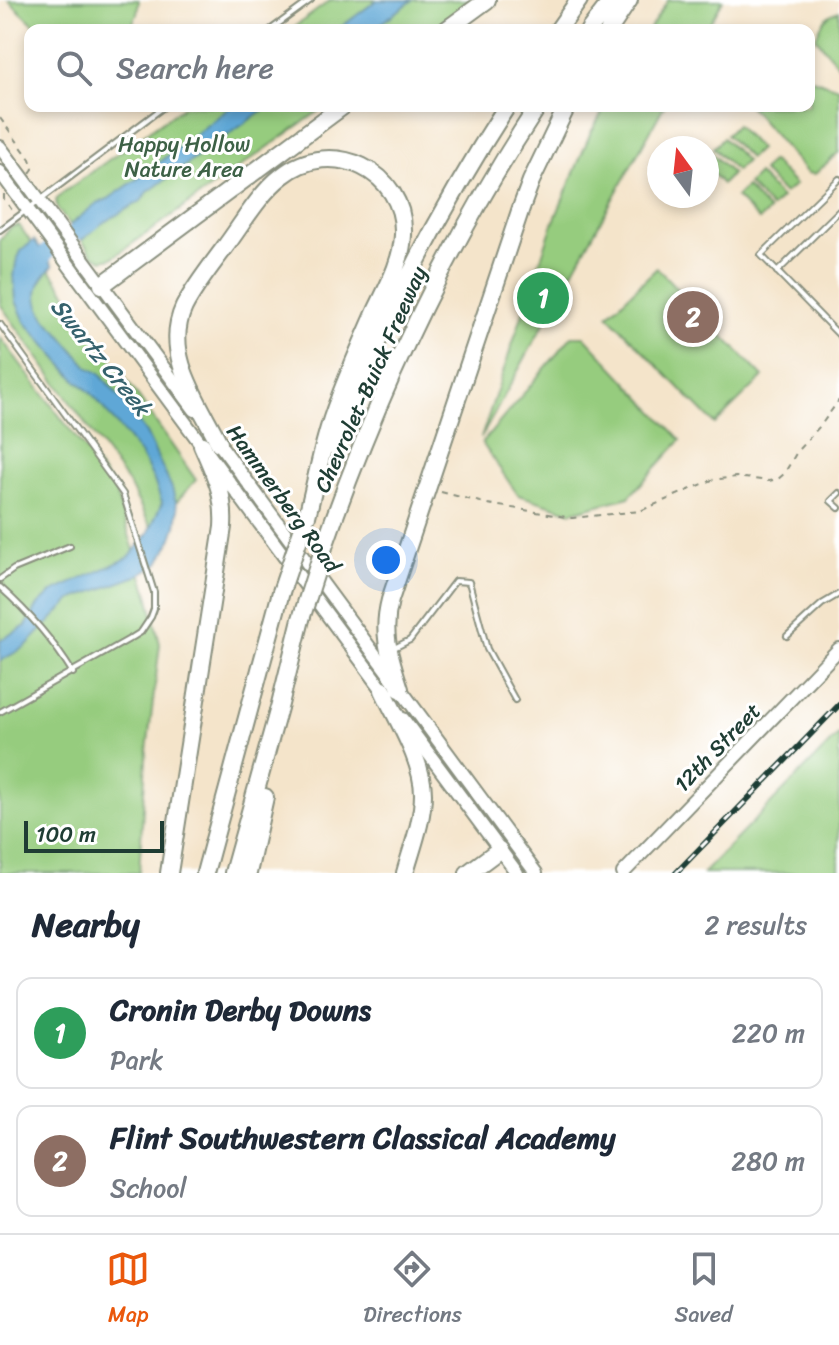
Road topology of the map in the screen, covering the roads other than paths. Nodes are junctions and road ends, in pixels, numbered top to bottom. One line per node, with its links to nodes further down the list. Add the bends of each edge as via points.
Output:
1 (311, 0): 6 (lane)
2 (487, 0): 7 (highway)
3 (579, 0): 8 (highway)
4 (612, 0): 9 (highway)
5 (629, 0): 10 (highway)
6 (278, 24)
7 (454, 24)
8 (562, 24)
9 (594, 24)
10 (613, 24)
11 (157, 112): 19 (lane)
12 (335, 112): 24 (highway)
13 (503, 112): 31 (highway, Chevrolet-Buick Freeway, via 463,176 382,332)
14 (534, 112): 43 (highway, Chevrolet-Buick Freeway, bridge, via 473,212 360,447 301,619)
15 (564, 112): 38 (highway, via 521,208 390,600 385,622)
16 (0, 147): 19 (street, Hammerberg Road)
17 (0, 172): 21 (street, Hammerberg Road)
18 (839, 179): 23 (lane, via 761,255)
19 (39, 200): 21 (lane); 24 (street, Hammerberg Road)
20 (839, 211): 23 (lane)
21 (22, 213): 22 (lane); 25 (street, Hammerberg Road, via 45,233)
22 (0, 230)
23 (777, 272): 27 (lane)
24 (102, 285): 25 (street); 28 (street, Hammerberg Road)
25 (98, 305): 28 (street, Hammerberg Road)
26 (0, 324): 39 (lane, via 118,486 155,600 147,625)
27 (839, 335)
28 (211, 444): 31 (highway, via 178,354 178,325 185,305 260,199 288,171 320,159 365,167 397,202 402,245 332,417); 40 (street, Hammerberg Road); 41 (street, Hammerberg Road); 47 (highway, via 223,527)
29 (839, 493): 30 (lane, via 831,501)
30 (839, 508)
31 (306, 519): 48 (highway, Chevrolet-Buick Freeway, bridge, via 281,592)
32 (70, 546): 33 (lane)
33 (0, 579)
34 (0, 587): 39 (lane, via 26,610)
35 (839, 594): 36 (lane)
36 (787, 636)
37 (839, 649): 55 (street, 12th Street)
38 (389, 651): 40 (highway); 42 (lane, via 410,640 455,581 469,582 487,649)
39 (73, 673): 44 (lane)
40 (400, 689): 45 (street, Hammerberg Road)
41 (383, 690): 46 (street, Hammerberg Road); 51 (highway, via 423,786)
42 (515, 700)
43 (280, 704): 49 (highway, Chevrolet-Buick Freeway); 50 (highway)
44 (0, 712)
45 (502, 828): 46 (street); 54 (street, Hammerberg Road)
46 (499, 850): 52 (highway); 53 (street, Hammerberg Road)
47 (169, 873)
48 (205, 873)
49 (233, 873)
50 (248, 873)
51 (405, 873)
52 (468, 873)
53 (517, 873)
54 (536, 873)
55 (623, 873)

